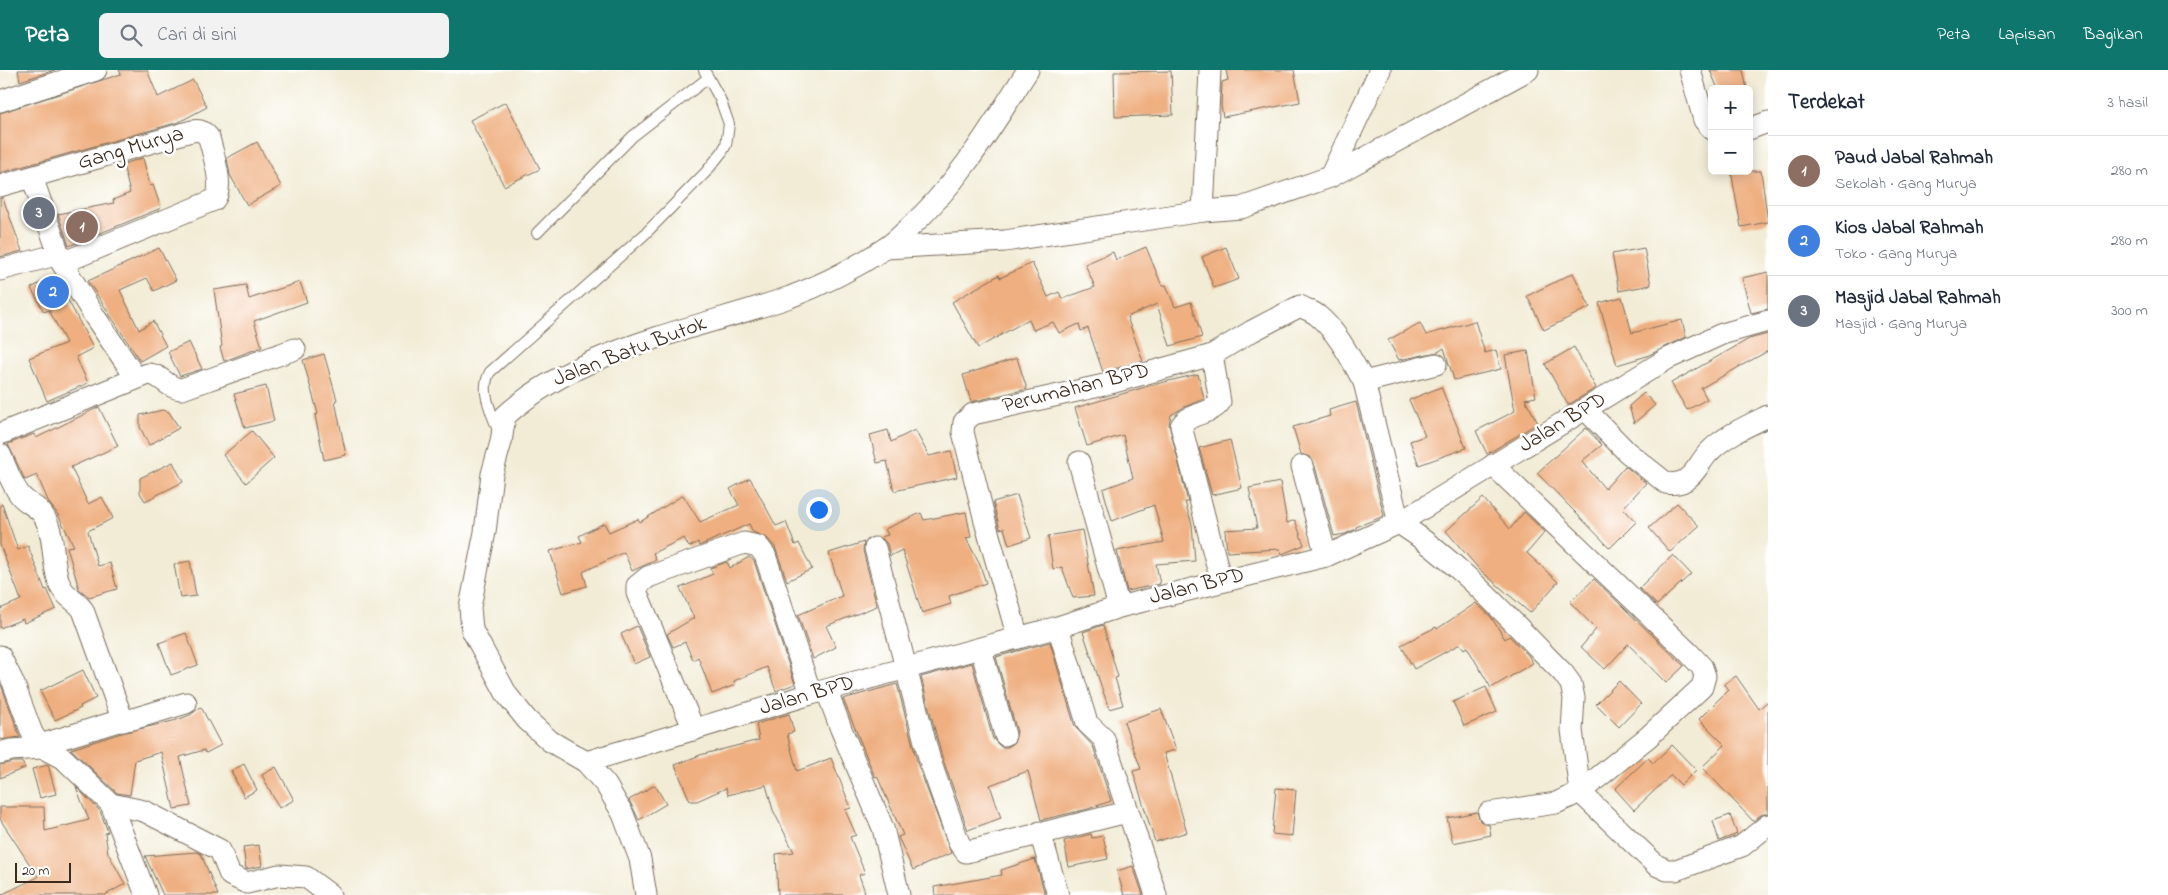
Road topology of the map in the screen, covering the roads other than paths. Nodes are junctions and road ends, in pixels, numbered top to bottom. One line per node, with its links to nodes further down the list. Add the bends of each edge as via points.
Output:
1 (96, 70): 8 (street)
2 (1028, 70): 17 (street, Jalan Batu Butok, via 975,153 926,213)
3 (1210, 70): 15 (street)
4 (1380, 70): 12 (street)
5 (1528, 70): 12 (street)
6 (1690, 70): 10 (street)
7 (706, 74): 16 (lane, via 633,136); 29 (lane, via 729,124 726,145 706,172 645,234 490,372 485,392)
8 (0, 101)
9 (1768, 122): 11 (street)
10 (1708, 124)
11 (1753, 128)
12 (1330, 177): 15 (street, via 1241,208)
13 (32, 178): 14 (street); 18 (street); 18 (street, Gang Murya, via 193,130 203,132 209,138 219,185 218,196 214,200)
14 (0, 186)
15 (1203, 211): 17 (street, via 1005,241)
16 (537, 233)
17 (886, 248): 29 (street, Jalan Batu Butok, via 837,276 790,296 623,350 552,380 505,416)
18 (60, 258): 19 (street); 24 (street)
19 (0, 270)
20 (1768, 321): 26 (street, Jalan BPD, via 1722,334 1667,359)
21 (295, 349): 24 (street, via 182,389 170,386 156,374)
22 (1212, 355): 25 (street, Perumahan BPD, via 1300,306 1325,323 1342,344); 37 (street, via 1220,402 1181,426); 40 (street, Perumahan BPD, via 1104,385 972,414 964,422 963,432 986,525)
23 (1436, 364): 25 (street)
24 (136, 378): 28 (street)
25 (1364, 382): 34 (street)
26 (1586, 410): 27 (street, via 1628,452 1666,483 1672,484 1688,478 1708,453 1724,440); 32 (street, Jalan BPD)
27 (1768, 416)
28 (0, 434)
29 (501, 442): 51 (street, Jalan Batu Butok, via 492,474 485,532 470,607 472,630 507,695 527,720 550,741)
30 (0, 454): 46 (street, via 17,491 40,510 49,525 59,583 67,597 83,610)
31 (1079, 462): 38 (street)
32 (1493, 465): 34 (street, Jalan BPD); 52 (street, via 1689,653 1702,667 1705,676 1702,687 1684,704)
33 (1302, 466): 36 (street)
34 (1399, 523): 36 (street, Jalan BPD); 52 (street, via 1454,564 1567,678 1574,698 1572,730)
35 (875, 548): 43 (street)
36 (1326, 556): 37 (street, Jalan BPD)
37 (1220, 581): 38 (street, Jalan BPD)
38 (1119, 607): 39 (street, Jalan BPD)
39 (1058, 627): 40 (street, Jalan BPD); 54 (street, via 1087,723 1104,738)
40 (1018, 638): 41 (street, Jalan BPD)
41 (981, 649): 43 (street, Jalan BPD); 48 (street)
42 (0, 656): 49 (street, via 32,733)
43 (906, 667): 44 (street, Jalan BPD); 57 (street, via 930,761 962,848 966,852 975,851)
44 (819, 692): 47 (street, Jalan BPD); 47 (street, via 765,555 758,546 744,543 648,577 637,586 637,593); 61 (street, via 883,828)
45 (186, 703): 46 (street)
46 (123, 721): 49 (street)
47 (694, 730): 51 (street, Jalan BPD)
48 (1005, 734)
49 (41, 746): 50 (street); 53 (street, via 64,759)
50 (0, 753)
51 (586, 762): 60 (street, Jalan Batu Butok, via 606,785 623,814 640,859)
52 (1580, 792): 55 (street, via 1556,803); 56 (street, via 1656,865 1667,870 1676,870 1742,846)
53 (111, 804): 58 (street); 59 (street, via 144,811 220,850 230,875 247,883 279,875 306,877)
54 (1127, 812): 57 (street); 63 (street)
55 (1488, 813)
56 (1768, 825)
57 (1040, 832): 62 (street)
58 (146, 895)
59 (330, 895)
60 (646, 895)
61 (899, 895)
62 (1058, 895)
63 (1156, 895)

